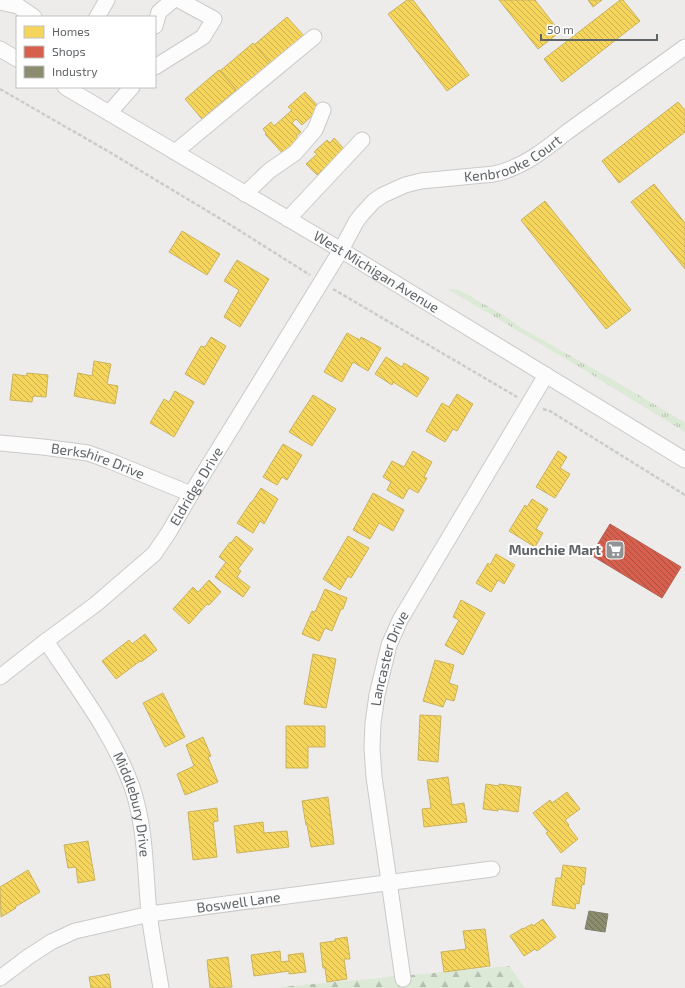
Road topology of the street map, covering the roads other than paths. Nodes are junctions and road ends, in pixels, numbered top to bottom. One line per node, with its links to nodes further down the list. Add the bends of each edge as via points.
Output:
1 (107, 0): 6 (street)
2 (172, 0): 7 (street, via 159,12)
3 (179, 0): 12 (street, via 214,18 204,37)
4 (0, 2): 5 (street, via 18,6)
5 (33, 16)
6 (98, 16)
7 (156, 22)
8 (314, 37): 18 (street)
9 (685, 46): 21 (street, Kenbrooke Court, via 550,145 505,172 421,181 383,195 362,214)
10 (0, 49): 11 (street)
11 (16, 58)
12 (156, 66)
13 (131, 88): 16 (street)
14 (72, 89): 16 (street, West Michigan Avenue)
15 (322, 110): 19 (street, via 315,130 295,153 269,171)
16 (109, 113): 18 (street, West Michigan Avenue)
17 (362, 140): 20 (street)
18 (175, 152): 19 (street, West Michigan Avenue)
19 (245, 194): 20 (street, West Michigan Avenue)
20 (288, 219): 21 (street, West Michigan Avenue)
21 (341, 250): 22 (street, West Michigan Avenue); 25 (street, Eldridge Drive)
22 (546, 375): 24 (street, West Michigan Avenue); 29 (street, Lancaster Drive, via 400,620 389,645 377,695 372,748)
23 (0, 443): 25 (street, Berkshire Drive, via 88,453)
24 (685, 460)
25 (191, 494): 26 (street, Eldridge Drive, via 154,554 96,604)
26 (46, 641): 27 (street, Eldridge Drive); 30 (street, Middlebury Drive, via 99,720 132,787 141,821)
27 (0, 677)
28 (492, 869): 29 (street, Boswell Lane)
29 (390, 883): 30 (street, Boswell Lane); 32 (street, Lancaster Drive)
30 (150, 914): 31 (street, Boswell Lane, via 75,931 51,942); 33 (street, Middlebury Drive)
31 (0, 978)
32 (403, 979)
33 (162, 988)

